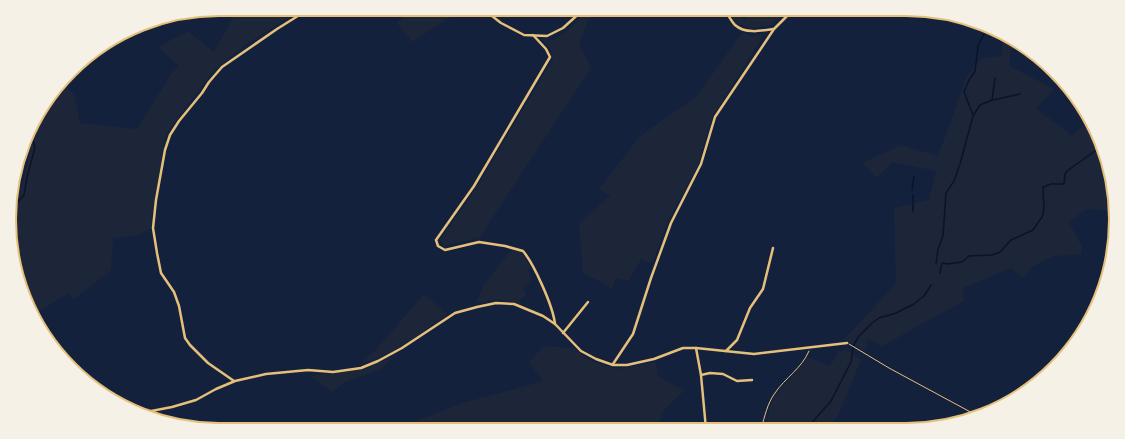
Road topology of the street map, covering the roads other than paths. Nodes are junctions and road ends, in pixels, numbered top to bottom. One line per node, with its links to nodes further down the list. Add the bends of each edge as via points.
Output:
1 (297, 16): 18 (street, via 222,67 178,121 170,135 156,200 153,228 157,253 162,273 179,306 185,338 208,363)
2 (492, 16): 7 (street, via 524,35)
3 (576, 16): 7 (street, via 563,28 547,36)
4 (729, 16): 6 (street, via 742,30)
5 (787, 16): 6 (street)
6 (774, 29): 15 (street, via 715,117 702,164 671,223 633,334)
7 (533, 35): 10 (street, via 550,57 474,186 436,240 438,246 445,250 479,242 523,251 542,286)
8 (773, 248): 14 (street, via 763,289 750,308 737,340)
9 (588, 302): 11 (street)
10 (555, 324): 11 (street); 18 (street, via 522,307 496,303 455,314 402,348 361,368 334,372 308,370 272,373)
11 (563, 332): 15 (street, via 581,351)
12 (847, 343): 14 (street, via 754,354)
13 (696, 348): 14 (street); 15 (street, via 684,348 647,361); 16 (street)
14 (726, 351)
15 (613, 365)
16 (701, 376): 17 (street, via 723,374 737,381); 20 (street)
17 (752, 380)
18 (234, 382): 19 (street, via 196,400)
19 (151, 411)
20 (705, 423)

